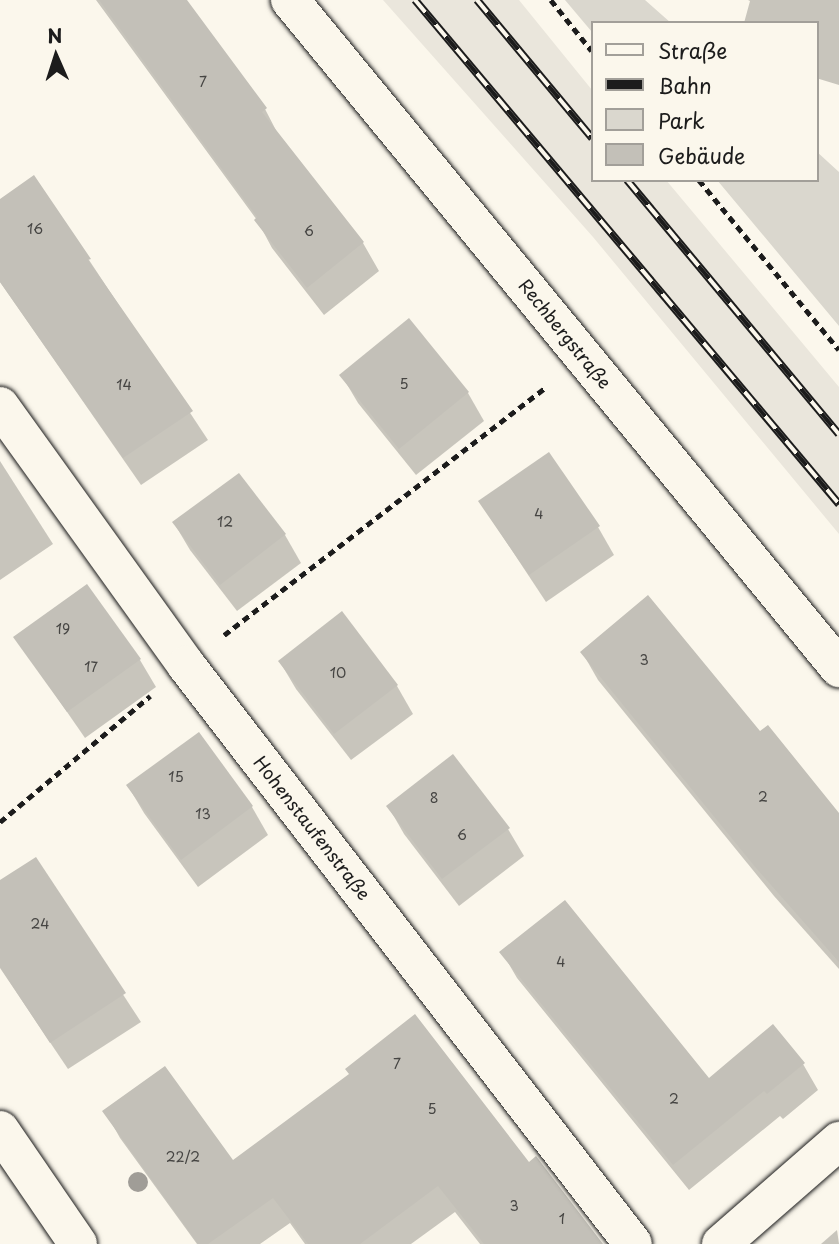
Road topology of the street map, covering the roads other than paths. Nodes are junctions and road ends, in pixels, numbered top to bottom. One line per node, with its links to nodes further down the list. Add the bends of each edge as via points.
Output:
1 (290, 0): 3 (street, Rechbergstraße)
2 (0, 406): 7 (street, Hohenstaufenstraße, via 186,665)
3 (839, 668)
4 (0, 1130): 6 (street)
5 (839, 1141): 8 (street)
6 (78, 1244)
7 (633, 1244)
8 (721, 1244)

